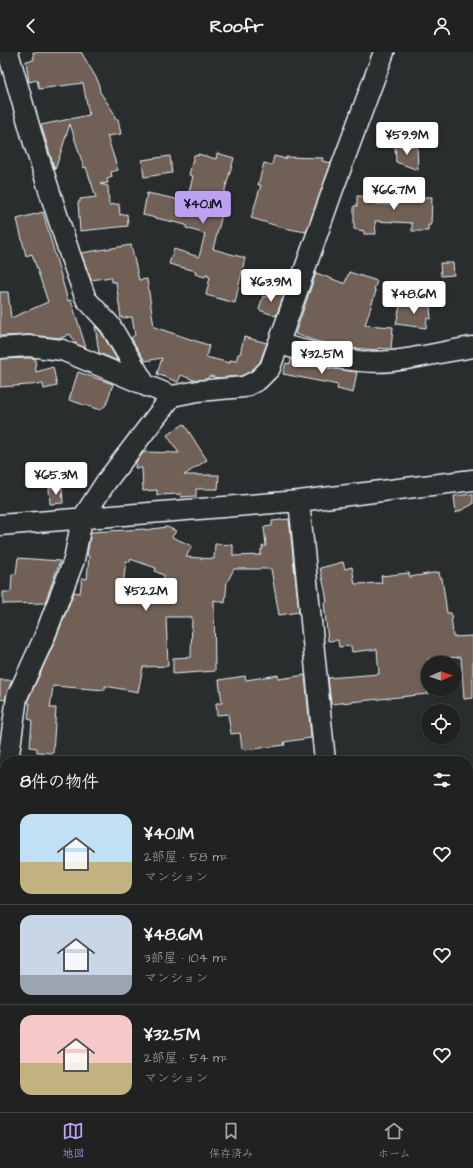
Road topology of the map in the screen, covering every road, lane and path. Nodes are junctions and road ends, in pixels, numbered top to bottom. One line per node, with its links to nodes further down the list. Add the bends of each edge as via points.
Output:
1 (8, 52): 6 (street, via 34,143 86,299 110,325)
2 (384, 52): 3 (street)
3 (278, 344): 4 (street, via 332,357 366,361 391,361); 7 (street, via 270,368 258,380 244,387)
4 (473, 347)
5 (0, 348): 6 (street, via 28,346 62,350)
6 (146, 386): 7 (street)
7 (172, 396): 10 (street, via 106,482)
8 (473, 480): 9 (street)
9 (299, 501): 10 (street); 13 (street)
10 (82, 519): 11 (street); 12 (street, via 74,560 44,638 17,697)
11 (0, 525)
12 (9, 756)
13 (324, 756)

